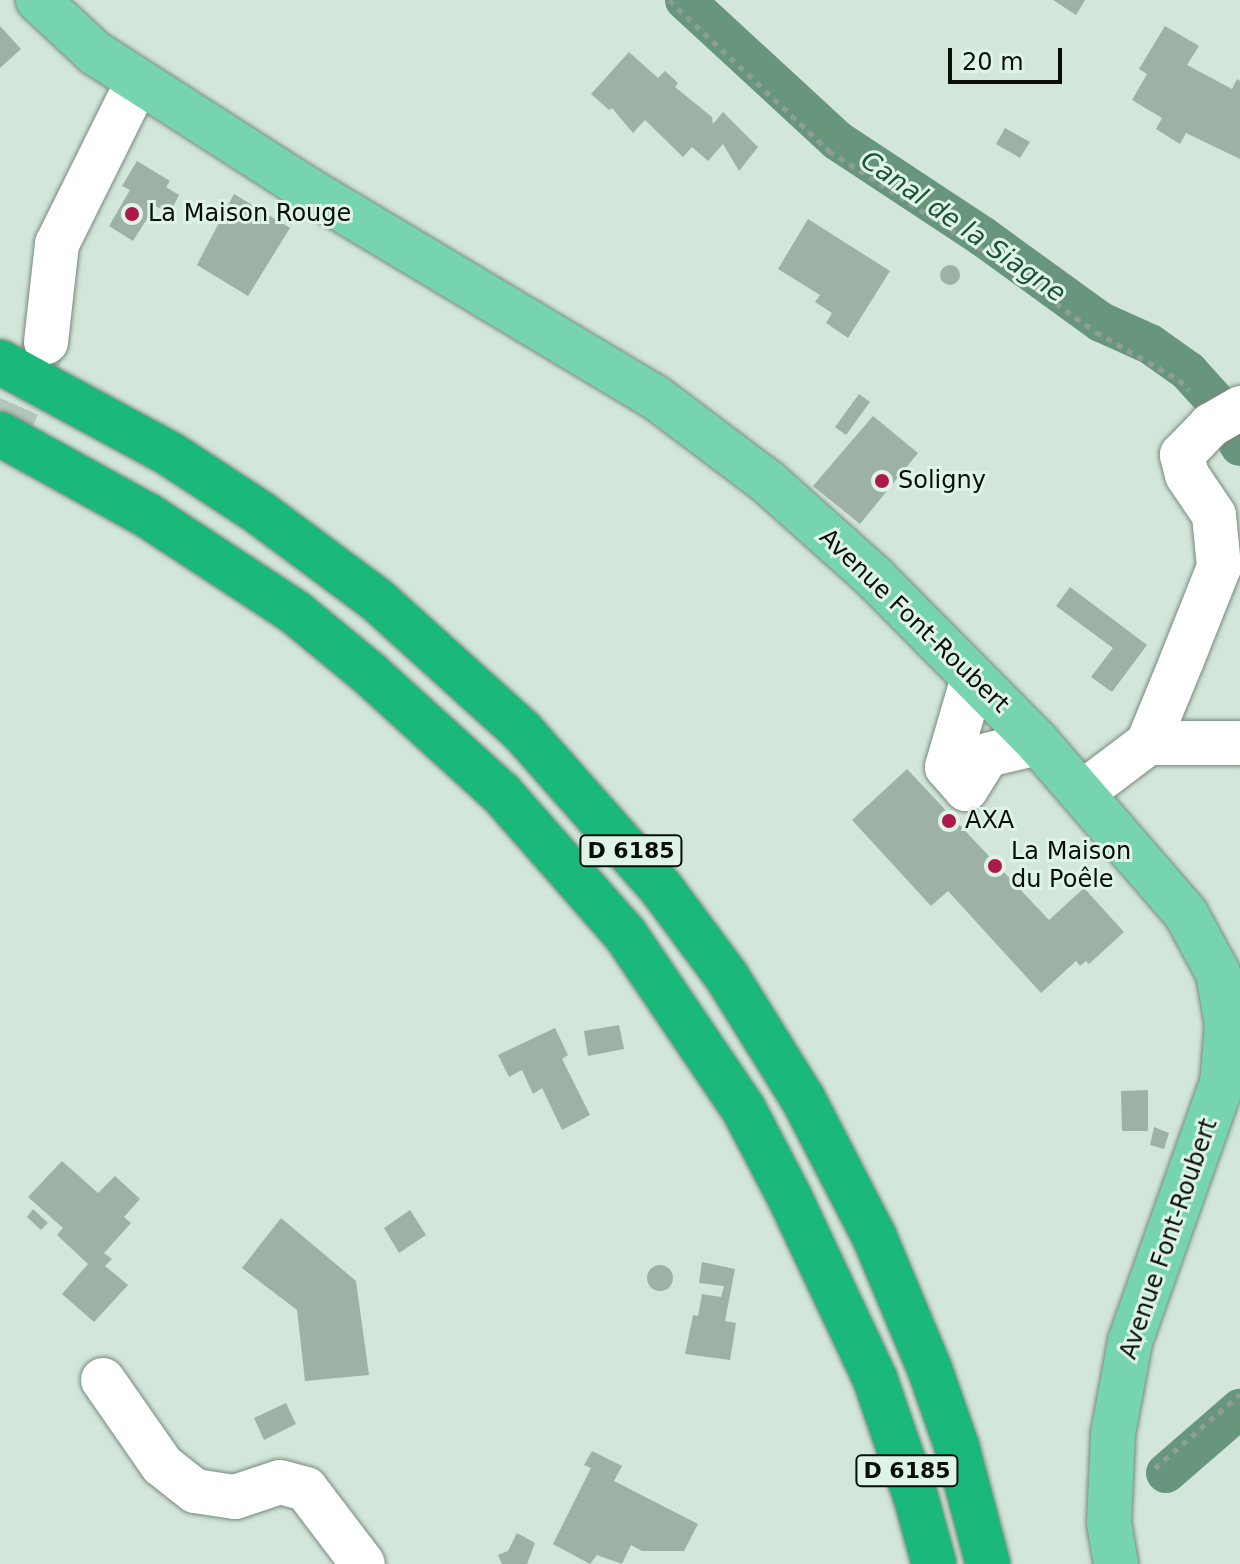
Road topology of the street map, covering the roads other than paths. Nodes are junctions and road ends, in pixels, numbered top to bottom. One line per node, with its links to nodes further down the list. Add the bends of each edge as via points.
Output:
1 (38, 0): 2 (main road, Avenue Font-Roubert, via 95,53)
2 (138, 81): 3 (street, via 57,244); 7 (main road, Avenue Font-Roubert, via 302,186 655,397 769,483 874,577)
3 (46, 342)
4 (0, 362): 18 (highway, D 6185, via 170,454 376,599 522,731 652,877 727,977 840,1166 930,1370)
5 (1223, 419): 9 (street, via 1182,455 1187,475 1214,515 1219,567)
6 (0, 434): 13 (highway, D 6185, via 147,515 296,613 501,793 625,934 743,1108)
7 (973, 678): 8 (main road, Avenue Font-Roubert); 8 (street, via 947,767 966,789 987,755)
8 (1038, 743): 11 (main road, Avenue Font-Roubert)
9 (1148, 743): 10 (street); 11 (street)
10 (1240, 743)
11 (1082, 793): 12 (main road, Avenue Font-Roubert, via 1186,914 1218,973)
12 (1234, 1026): 19 (main road, Avenue Font-Roubert, via 1222,1083 1130,1342 1113,1434 1109,1523)
13 (875, 1379): 16 (highway); 17 (highway, D 6185)
14 (103, 1380): 15 (street, via 162,1465 195,1491 235,1497 280,1482 306,1489)
15 (363, 1564)
16 (907, 1564)
17 (934, 1564)
18 (988, 1564)
19 (1116, 1564)

